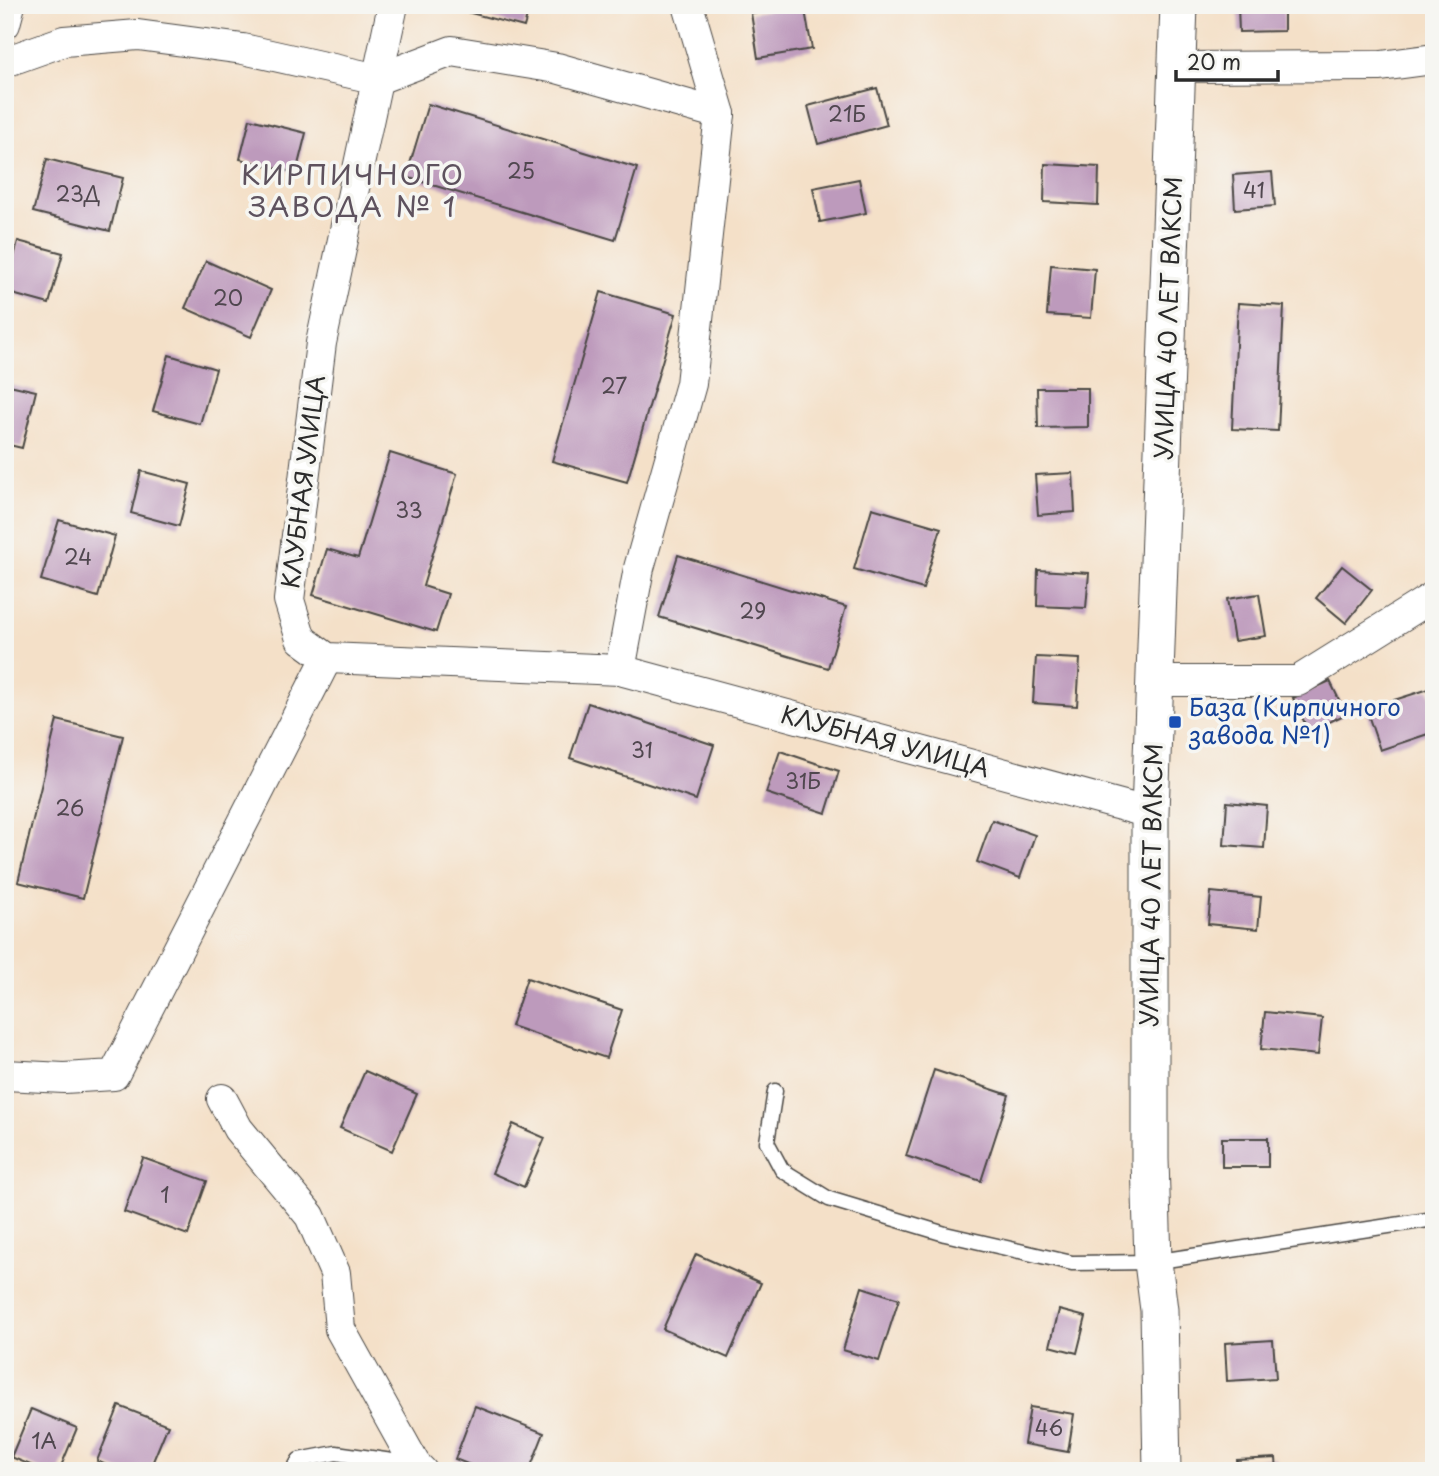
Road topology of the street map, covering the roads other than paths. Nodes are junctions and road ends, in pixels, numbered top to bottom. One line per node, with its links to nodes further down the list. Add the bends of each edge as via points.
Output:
1 (10, 5): 5 (street)
2 (393, 5): 9 (street, КЛУБНАЯ УЛИЦА)
3 (688, 5): 10 (street)
4 (1179, 5): 8 (street, УЛИЦА 40 ЛЕТ ВЛКСМ)
5 (5, 24)
6 (1434, 59): 8 (street, via 1381,66)
7 (5, 62): 9 (street, via 64,41 138,34 243,50)
8 (1178, 67): 14 (street, УЛИЦА 40 ЛЕТ ВЛКСМ)
9 (378, 79): 10 (street, via 452,51 556,68); 12 (street, КЛУБНАЯ УЛИЦА, via 321,343 289,600 301,639)
10 (720, 114): 13 (street, via 691,384 639,568)
11 (1434, 596): 14 (street, via 1298,681)
12 (327, 658): 13 (street, КЛУБНАЯ УЛИЦА); 16 (street, via 114,1075)
13 (620, 670): 15 (street, КЛУБНАЯ УЛИЦА)
14 (1155, 681): 15 (street, УЛИЦА 40 ЛЕТ ВЛКСМ)
15 (1150, 813): 20 (street, УЛИЦА 40 ЛЕТ ВЛКСМ)
16 (5, 1075)
17 (775, 1091): 20 (lane, via 767,1143 782,1170 829,1199 945,1234 1073,1263)
18 (222, 1099): 21 (street, via 238,1129 310,1216 335,1273 340,1329)
19 (1434, 1219): 20 (lane)
20 (1153, 1262): 23 (street, УЛИЦА 40 ЛЕТ ВЛКСМ, via 1159,1310)
21 (418, 1467): 22 (lane, via 336,1453 299,1460)
22 (293, 1471)
23 (1162, 1471)

